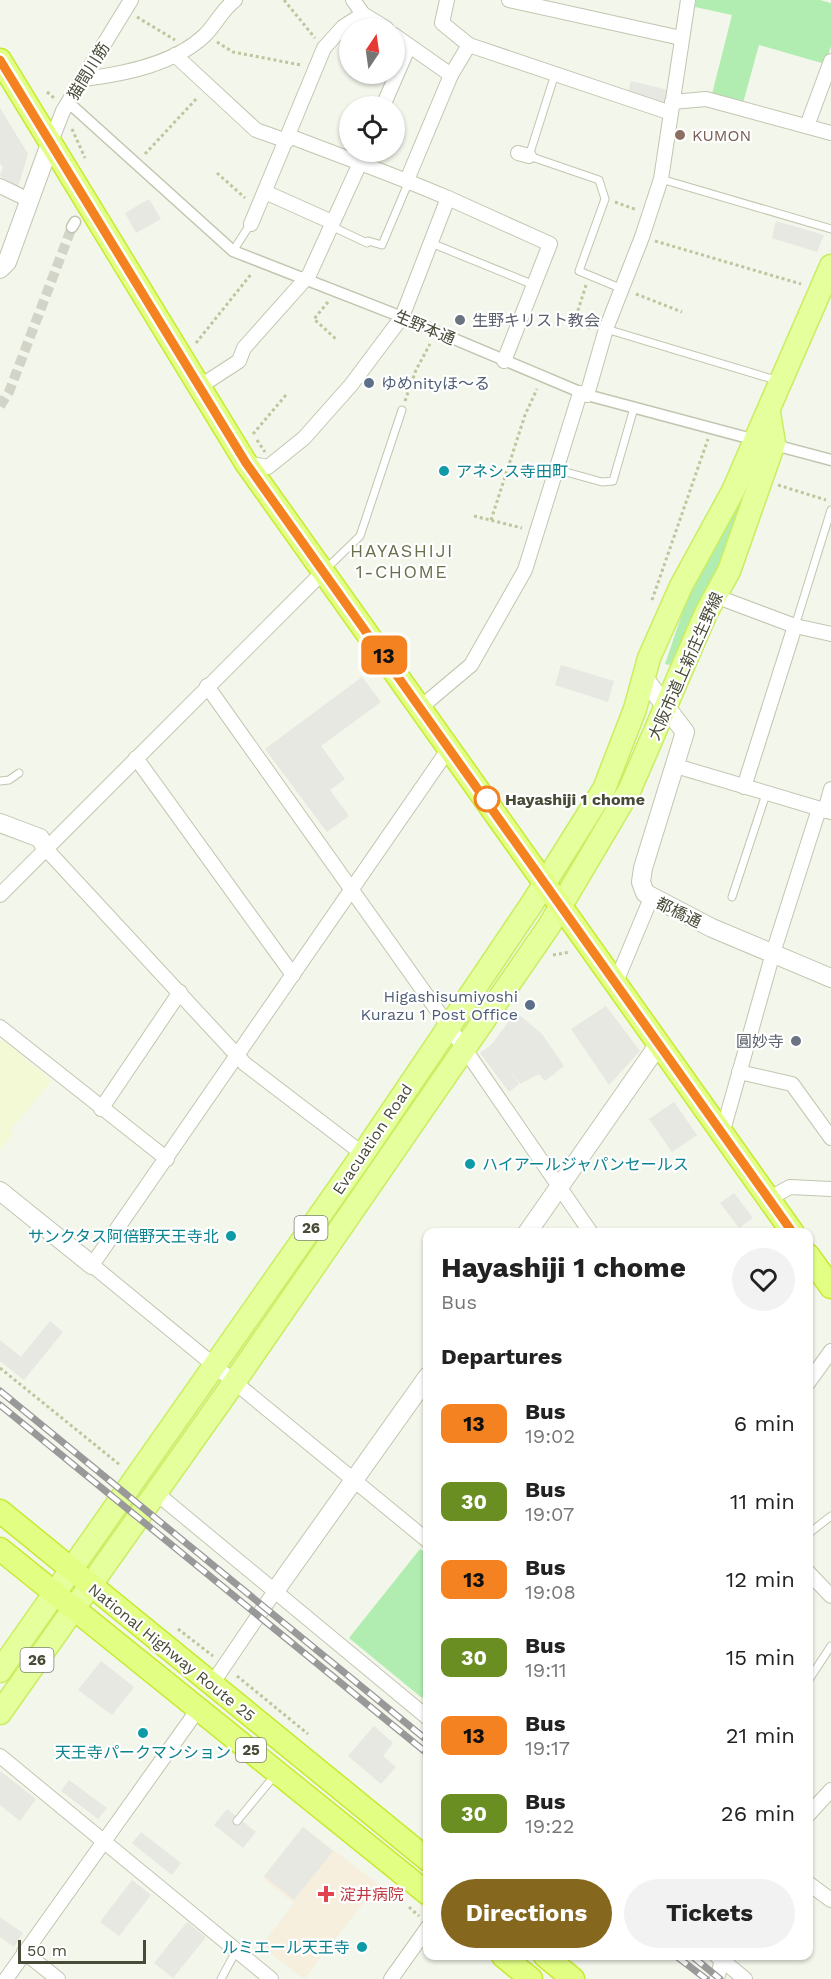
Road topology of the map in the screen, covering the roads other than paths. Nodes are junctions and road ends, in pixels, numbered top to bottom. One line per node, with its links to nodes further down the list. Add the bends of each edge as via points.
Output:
1 (235, 0): 7 (street)
2 (353, 0): 8 (street)
3 (447, 0): 12 (street, via 442,22)
4 (509, 0): 10 (street)
5 (688, 0): 10 (street)
6 (124, 3): 19 (street, 猫間川筋)
7 (219, 5): 14 (street, via 205,35)
8 (363, 14): 9 (street); 25 (street, via 343,27 324,48)
9 (370, 18)
10 (681, 38): 22 (street)
11 (405, 43): 13 (street)
12 (469, 45): 17 (street); 18 (street)
13 (409, 46): 18 (street); 20 (street)
14 (174, 55): 19 (street, via 110,77); 25 (street, via 256,130)
15 (0, 60): 26 (highway)
16 (831, 61): 23 (street)
17 (555, 74): 22 (street); 45 (lane, via 524,155 599,180 605,199 579,271)
18 (451, 75): 31 (street)
19 (84, 79): 21 (street, 猫間川筋)
20 (387, 96)
21 (63, 102): 26 (street, 猫間川筋); 40 (street, 生野本通)
22 (672, 108): 23 (street, via 706,99); 30 (street)
23 (807, 126): 24 (street)
24 (831, 133)
25 (288, 138): 27 (street); 33 (street)
26 (50, 144): 35 (street); 50 (highway)
27 (339, 152)
28 (361, 162): 37 (street)
29 (369, 162): 31 (street)
30 (660, 179): 38 (lane); 45 (street, via 642,237)
31 (408, 180): 34 (street); 37 (lane, via 382,244 367,243)
32 (0, 186): 35 (street)
33 (265, 192): 36 (street); 37 (street)
34 (448, 198): 39 (street); 44 (street, via 550,244)
35 (29, 200): 42 (street, via 7,262)
36 (251, 224): 40 (lane)
37 (332, 224): 43 (street)
38 (831, 229)
39 (431, 243): 44 (lane); 46 (street)
40 (233, 250): 43 (street, 生野本通)
41 (831, 266): 49 (main road, 大阪市道上新庄生野線)
42 (0, 269)
43 (305, 279): 46 (street, 生野本通); 50 (street, via 244,348 239,361)
44 (534, 285): 48 (street)
45 (620, 288): 47 (street)
46 (402, 317): 48 (street, 生野本通); 56 (street, via 351,385 304,438 268,467)
47 (605, 331): 49 (lane); 51 (street)
48 (504, 361): 51 (street, 生野本通)
49 (782, 382): 54 (main road, 大阪市道上新庄生野線, via 769,413)
50 (199, 387): 56 (highway)
51 (583, 394): 52 (street, 生野本通); 57 (street)
52 (634, 408): 54 (street, 生野本通); 57 (lane, via 613,481 602,482)
53 (402, 410): 59 (lane, via 360,536)
54 (764, 441): 55 (street, 生野本通); 60 (main road, 大阪市道上新庄生野線, via 729,571); 63 (main road, 大阪市道上新庄生野線, via 681,586)
55 (831, 459)
56 (246, 463): 59 (highway)
57 (555, 469): 65 (street, via 525,570 471,665)
58 (831, 510): 61 (lane)
59 (324, 571): 64 (street); 65 (highway)
60 (715, 596): 61 (street); 66 (main road, 大阪市道上新庄生野線)
61 (795, 626): 62 (street); 72 (street)
62 (831, 634)
63 (644, 678): 66 (street, 都橋通); 78 (main road, 大阪市道上新庄生野線, via 604,789)
64 (207, 686): 68 (street); 79 (street)
65 (421, 707): 67 (highway)
66 (668, 707): 69 (street, 都橋通, via 685,732); 83 (main road, 大阪市道上新庄生野線, via 625,798)
67 (450, 747): 78 (highway); 79 (street)
68 (136, 758): 77 (street); 85 (street)
69 (676, 766): 72 (street); 82 (street, 都橋通, via 643,868 641,882)
70 (19, 773): 71 (lane)
71 (0, 781)
72 (744, 786): 74 (street)
73 (831, 789): 75 (street)
74 (766, 794): 75 (street); 81 (lane)
75 (825, 811): 84 (street)
76 (0, 823): 77 (street, via 40,838)
77 (45, 849): 80 (street); 88 (street)
78 (545, 882): 83 (highway); 90 (main road, Evacuation Road / 26)
79 (352, 892): 85 (street); 90 (street)
80 (0, 895)
81 (732, 897)
82 (651, 898): 84 (street, 都橋通); 87 (street)
83 (562, 907): 87 (highway); 92 (main road, Evacuation Road / 26)
84 (773, 953): 86 (street, 都橋通); 94 (street)
85 (293, 975): 93 (street)
86 (831, 978)
87 (616, 982): 91 (highway)
88 (180, 992): 93 (street); 95 (street)
89 (0, 1027): 95 (street)
90 (448, 1027): 92 (street); 98 (main road, Evacuation Road / 26)
91 (659, 1044): 96 (highway); 100 (street)
92 (464, 1048): 100 (street); 113 (main road, Evacuation Road / 26)
93 (238, 1054): 98 (street, via 245,1064); 99 (street)
94 (739, 1072): 96 (street); 97 (street, via 792,1084)
95 (101, 1109): 99 (street)
96 (722, 1134): 103 (highway)
97 (831, 1138)
98 (363, 1154): 111 (main road, Evacuation Road / 26)
99 (167, 1159): 108 (street)
100 (559, 1187): 104 (street); 105 (street)
101 (831, 1189): 103 (street, via 790,1187)
102 (0, 1191): 108 (street)
103 (768, 1199): 106 (highway)
104 (530, 1228)
105 (588, 1228)
106 (789, 1228)
107 (813, 1262): 109 (highway)
108 (92, 1265): 111 (street)
109 (831, 1287)
110 (831, 1351): 112 (street)
111 (215, 1365): 113 (street); 122 (main road, Evacuation Road / 26)
112 (813, 1376)
113 (235, 1381): 115 (street); 116 (main road, Evacuation Road / 26)
114 (423, 1383): 115 (street)
115 (353, 1480): 120 (street); 126 (street)
116 (155, 1492): 124 (main road, Evacuation Road / 26); 126 (street)
117 (0, 1511): 122 (highway, National Highway Route 25 / 25)
118 (831, 1516): 119 (lane)
119 (813, 1530)
120 (423, 1537)
121 (0, 1549): 125 (highway, National Highway Route 25 / 25)
122 (71, 1570): 124 (highway, National Highway Route 25 / 25); 125 (main road, 26)
123 (813, 1577): 127 (street)
124 (89, 1584): 128 (main road, 26); 132 (highway, National Highway Route 25 / 25)
125 (55, 1592): 128 (highway, National Highway Route 25 / 25); 130 (main road, 26)
126 (275, 1592): 132 (street); 135 (street)
127 (831, 1596)
128 (74, 1606): 133 (highway, National Highway Route 25 / 25); 134 (main road, 26)
129 (831, 1646): 131 (lane)
130 (0, 1671)
131 (813, 1673)
132 (212, 1684): 142 (highway, National Highway Route 25 / 25)
133 (199, 1708): 137 (highway, National Highway Route 25 / 25); 141 (street)
134 (0, 1713)
135 (423, 1714)
136 (0, 1756): 141 (street)
137 (278, 1772): 140 (lane); 144 (highway, National Highway Route 25 / 25)
138 (831, 1790): 139 (street)
139 (813, 1810)
140 (237, 1821)
141 (101, 1842): 147 (street); 148 (street)
142 (423, 1856)
143 (813, 1887): 145 (street)
144 (423, 1890)
145 (831, 1900)
146 (423, 1927): 157 (street)
147 (236, 1951): 155 (lane); 156 (street)
148 (24, 1952): 153 (street); 154 (street)
149 (508, 1960): 158 (highway)
150 (550, 1960): 159 (highway)
151 (720, 1960): 160 (street)
152 (724, 1960): 161 (street)
153 (6, 1979)
154 (58, 1979)
155 (221, 1979)
156 (271, 1979)
157 (391, 1979)
158 (531, 1979)
159 (573, 1979)
160 (717, 1979)
161 (745, 1979)

